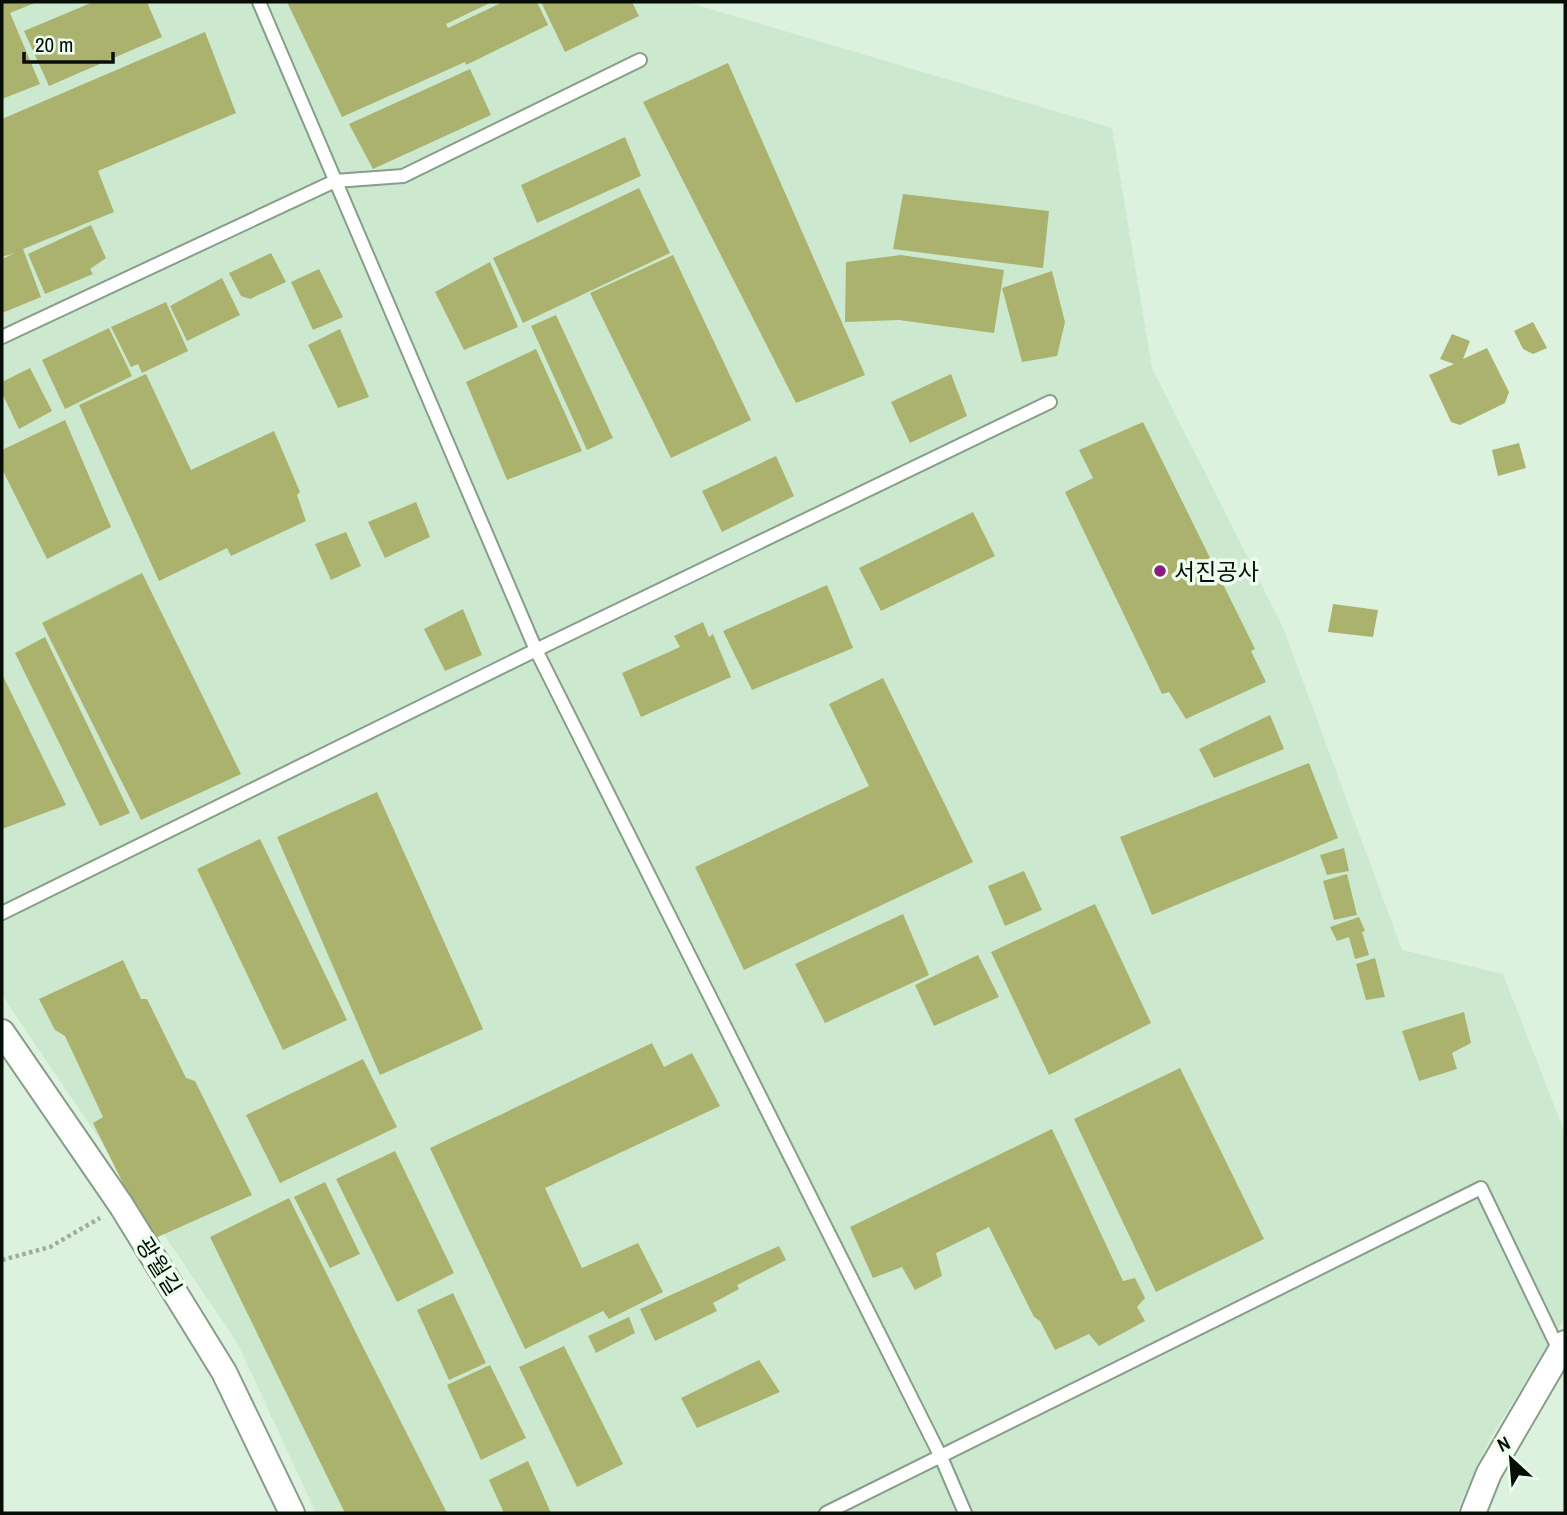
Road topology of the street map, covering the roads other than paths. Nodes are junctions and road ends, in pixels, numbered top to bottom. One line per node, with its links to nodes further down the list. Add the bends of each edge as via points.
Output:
1 (259, 2): 3 (lane)
2 (640, 60): 3 (lane, via 403,176)
3 (335, 181): 4 (lane); 6 (lane)
4 (2, 337)
5 (1050, 402): 6 (lane)
6 (536, 650): 7 (lane); 10 (lane)
7 (2, 913)
8 (2, 1032): 11 (street, 광월길, via 121,1205 225,1372)
9 (1562, 1347): 10 (lane, via 1481,1188); 14 (street, via 1489,1473)
10 (941, 1457): 12 (lane); 13 (lane)
11 (292, 1513)
12 (826, 1513)
13 (965, 1513)
14 (1473, 1513)

